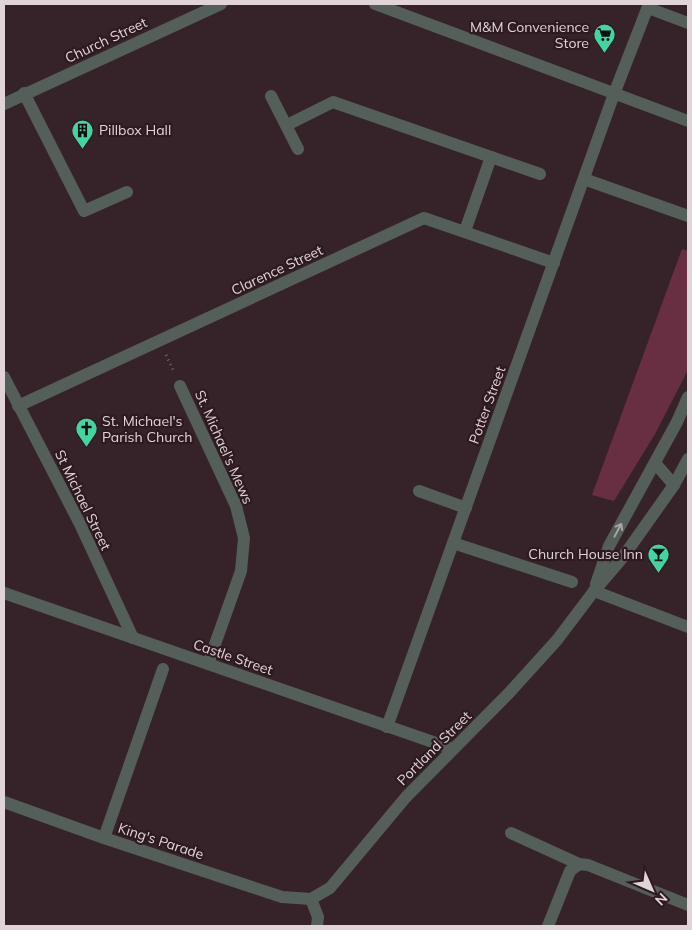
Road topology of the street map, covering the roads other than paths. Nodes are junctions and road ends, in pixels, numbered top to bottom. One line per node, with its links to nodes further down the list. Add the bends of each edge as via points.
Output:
1 (221, 4): 5 (street, Church Street)
2 (375, 4): 6 (street)
3 (649, 6): 4 (street); 6 (street, Potter Street)
4 (688, 23)
5 (24, 93): 8 (street, Church Street); 15 (street, via 84,211)
6 (614, 94): 9 (street); 14 (street, Potter Street)
7 (271, 96): 10 (street)
8 (4, 104)
9 (688, 121)
10 (286, 125): 11 (street); 12 (street, via 333,102)
11 (298, 149)
12 (491, 157): 13 (street); 17 (street)
13 (540, 174)
14 (584, 179): 16 (street); 18 (street, Potter Street)
15 (127, 192)
16 (688, 216)
17 (465, 231): 18 (street, Clarence Street); 22 (street, Clarence Street, via 424,218)
18 (554, 263): 27 (street, Potter Street)
19 (4, 378): 22 (street, St Michael Street)
20 (180, 386): 34 (street, St. Michael's Mews, via 236,506 244,538 241,571)
21 (688, 397): 24 (street, Portland Street)
22 (18, 406): 33 (street, St Michael Street, via 80,524)
23 (688, 459): 25 (street, Portland Street)
24 (655, 462): 25 (street); 30 (street, Portland Street, one-way to 24, via 610,546)
25 (674, 485): 30 (street, Portland Street, via 623,557)
26 (419, 491): 27 (street)
27 (466, 508): 28 (street, Potter Street)
28 (453, 544): 29 (street); 36 (street, Potter Street)
29 (572, 582)
30 (594, 591): 32 (street); 37 (street, Portland Street, via 557,640)
31 (4, 593): 33 (street, Castle Street)
32 (688, 627)
33 (133, 638): 34 (street, Castle Street)
34 (208, 664): 36 (street, Castle Street)
35 (163, 669): 40 (street)
36 (388, 727): 37 (street, Castle Street)
37 (453, 749): 42 (street, Portland Street, via 406,797 330,888)
38 (4, 802): 40 (street, King's Parade)
39 (510, 833): 41 (street)
40 (104, 838): 42 (street, King's Parade, via 282,897)
41 (579, 864): 43 (street); 45 (street, via 570,871)
42 (311, 899): 44 (street, via 318,917)
43 (688, 905)
44 (317, 926)
45 (548, 926)

